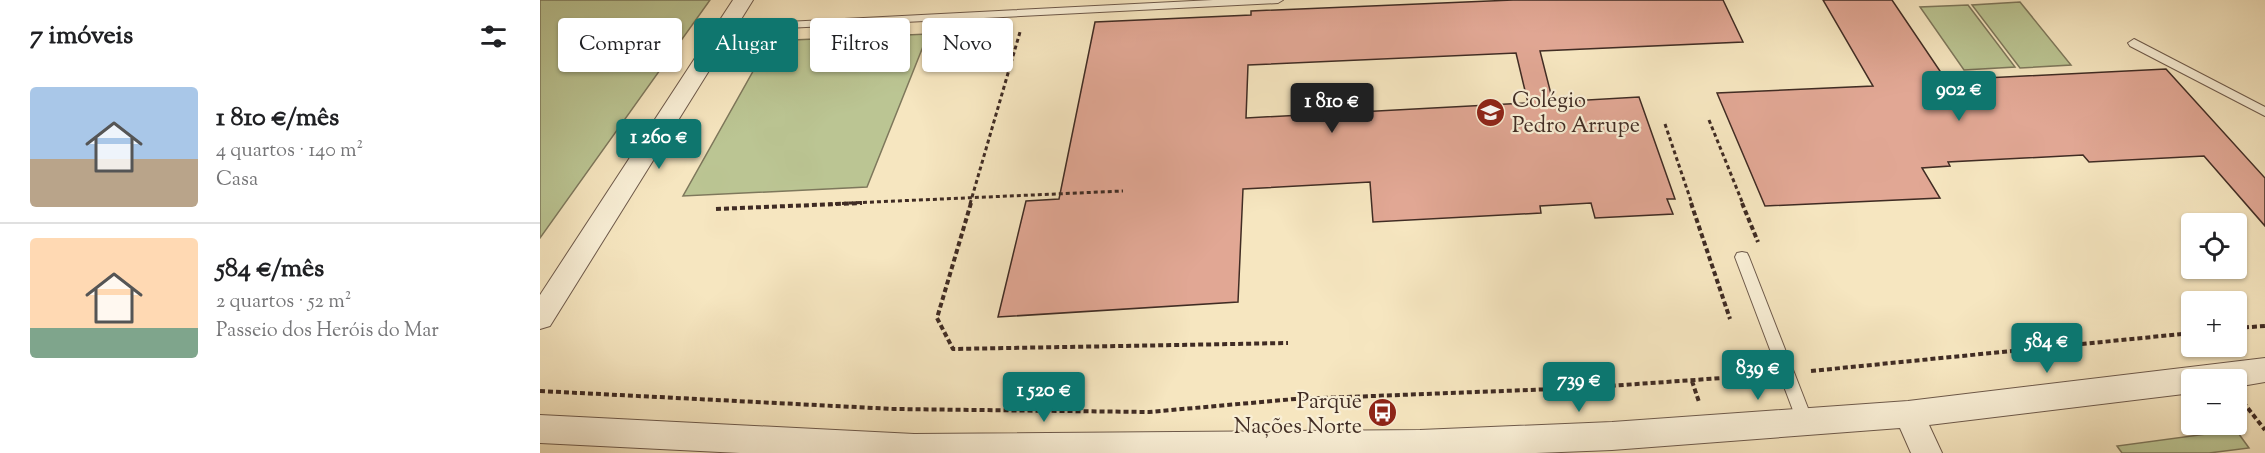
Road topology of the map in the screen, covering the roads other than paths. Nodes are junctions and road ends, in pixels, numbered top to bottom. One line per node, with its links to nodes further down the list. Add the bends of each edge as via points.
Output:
1 (743, 0): 3 (street)
2 (1278, 0): 4 (lane)
3 (732, 18)
4 (798, 24)
5 (2134, 43): 7 (lane)
6 (698, 72): 9 (street)
7 (2265, 112)
8 (1742, 257): 14 (lane)
9 (540, 318)
10 (2265, 370): 11 (street)
11 (2247, 372)
12 (2181, 381): 13 (street)
13 (1908, 414): 14 (street); 16 (street)
14 (1805, 421): 15 (street, via 1612,436 1420,444 926,448)
15 (540, 429)
16 (1927, 453)

